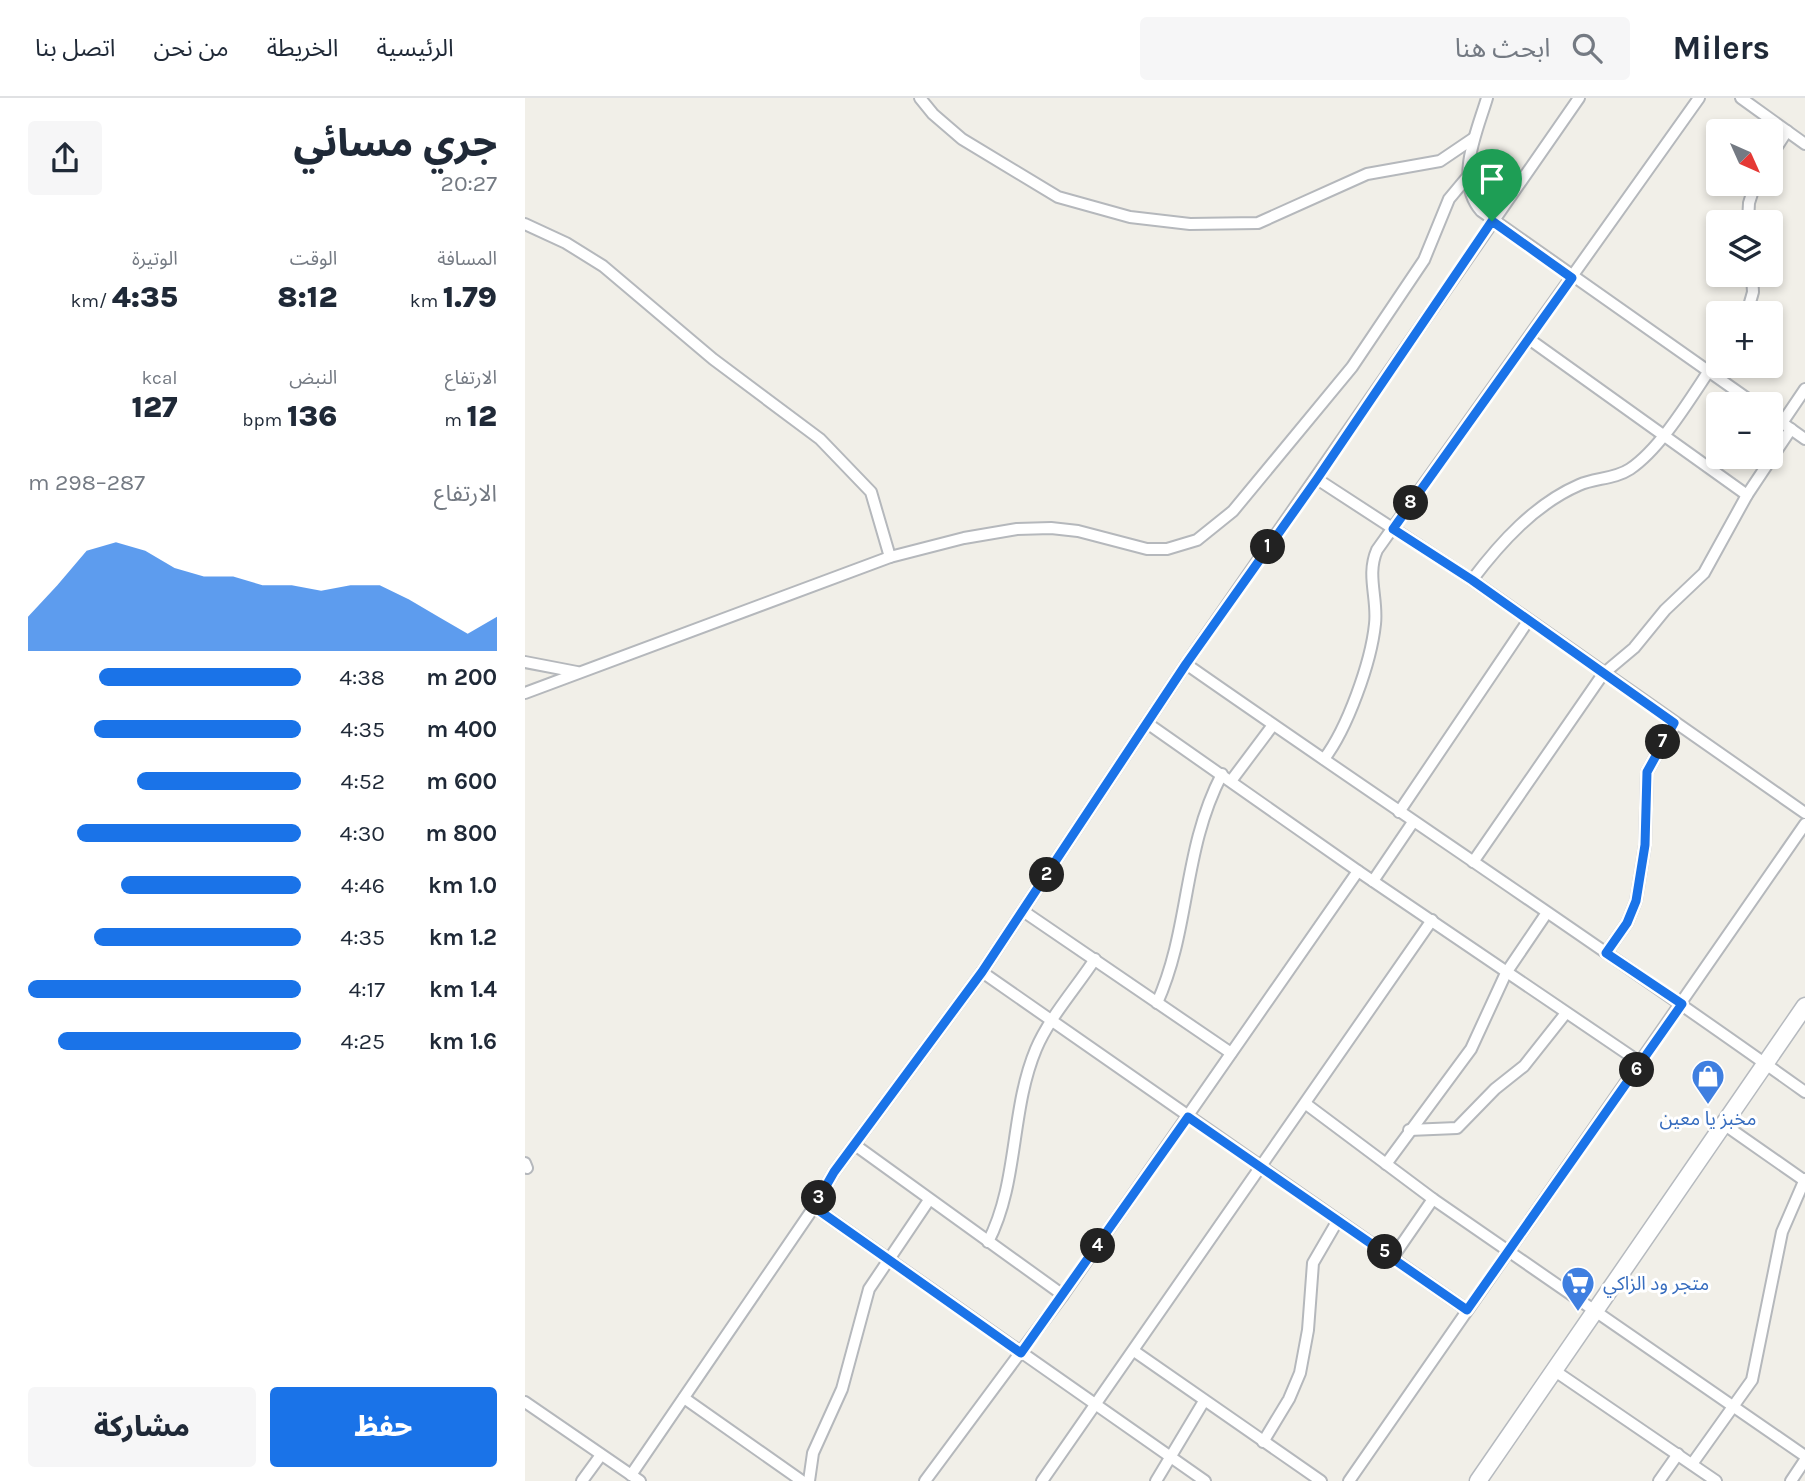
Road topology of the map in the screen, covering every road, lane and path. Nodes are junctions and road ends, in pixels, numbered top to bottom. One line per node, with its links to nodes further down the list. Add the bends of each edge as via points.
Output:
1 (920, 98): 8 (street, via 962,139 1058,197 1130,217 1190,224 1258,223 1367,174 1440,160)
2 (1487, 98): 8 (street)
3 (1579, 98): 11 (street)
4 (1699, 98): 13 (street)
5 (1741, 98): 6 (street)
6 (1787, 131): 7 (street); 9 (street)
7 (1783, 137)
8 (1474, 138): 10 (street)
9 (1805, 144)
10 (1469, 176): 11 (street, via 1476,205); 27 (street, via 1449,199 1424,260 1352,367 1245,497 1197,540 1167,549 1147,549 1078,531 1017,529)
11 (1492, 221): 13 (street); 24 (street)
12 (525, 224): 27 (street, via 603,266 713,359 820,439 871,492)
13 (1572, 278): 14 (street); 15 (street)
14 (1529, 339): 22 (street); 26 (street)
15 (1706, 371)
16 (1706, 373): 22 (street)
17 (1716, 378): 19 (street)
18 (1805, 389): 21 (street)
19 (1737, 392)
20 (1783, 423): 21 (street)
21 (1787, 426): 23 (street); 25 (street)
22 (1664, 434): 25 (street); 28 (street, via 1627,472 1592,480 1556,498 1504,540)
23 (1805, 439)
24 (1317, 479): 26 (street); 31 (street)
25 (1747, 495): 33 (street, via 1704,573 1634,648)
26 (1393, 529): 28 (street); 38 (street, via 1377,550 1371,572 1376,606 1373,638 1342,734)
27 (890, 557): 32 (street)
28 (1472, 580): 29 (street)
29 (1528, 621): 33 (street); 40 (street)
30 (525, 662): 32 (street)
31 (1186, 664): 35 (street); 37 (street)
32 (577, 673): 34 (street)
33 (1603, 674): 36 (street); 44 (street)
34 (525, 692)
35 (1147, 723): 39 (street); 47 (street)
36 (1674, 723): 41 (street); 50 (street, via 1647,772 1645,845 1636,901)
37 (1273, 724): 38 (street); 39 (street)
38 (1324, 759): 40 (street)
39 (1227, 778): 45 (street); 54 (street, via 1199,824 1174,964)
40 (1399, 812): 42 (street)
41 (1805, 813)
42 (1413, 822): 44 (street); 46 (street)
43 (1805, 824): 55 (street)
44 (1473, 862): 48 (street)
45 (1358, 871): 46 (street); 59 (street)
46 (1373, 881): 49 (street)
47 (1023, 911): 51 (street); 52 (street)
48 (1546, 914): 50 (street); 53 (street)
49 (1432, 920): 53 (street); 63 (street)
50 (1606, 953): 55 (street)
51 (1094, 959): 54 (street); 58 (street)
52 (982, 972): 58 (street); 67 (street)
53 (1506, 973): 57 (street); 66 (street, via 1471,1049)
54 (1157, 1003): 59 (street)
55 (1682, 1004): 60 (street); 61 (street)
56 (1805, 1006): 61 (street)
57 (1566, 1013): 60 (street); 66 (street, via 1524,1066 1457,1128)
58 (1053, 1022): 64 (street); 75 (street, via 1035,1050 1006,1199)
59 (1231, 1053): 64 (street)
60 (1641, 1063): 76 (street)
61 (1764, 1063): 62 (street); 65 (street)
62 (1805, 1092)
63 (1305, 1104): 68 (street); 69 (street)
64 (1188, 1117): 69 (street); 79 (street)
65 (1722, 1123): 70 (street); 81 (street)
66 (1409, 1130): 68 (street)
67 (855, 1145): 72 (street); 73 (street)
68 (1386, 1164): 71 (street)
69 (1263, 1167): 74 (street); 82 (street)
70 (1805, 1180): 89 (street, via 1782,1232 1752,1380)
71 (1433, 1199): 76 (street); 77 (street)
72 (929, 1200): 75 (street); 78 (street)
73 (814, 1207): 78 (street); 85 (street)
74 (1338, 1220): 77 (street); 90 (street, via 1313,1263 1300,1373)
75 (988, 1242): 79 (street)
76 (1509, 1252): 80 (street); 81 (street)
77 (1393, 1257): 80 (street)
78 (888, 1259): 83 (street); 99 (street, via 869,1289 842,1389 813,1453)
79 (1063, 1295): 83 (street)
80 (1467, 1310): 105 (street)
81 (1595, 1312): 84 (street); 89 (street)
82 (1135, 1351): 86 (street); 88 (street)
83 (1021, 1353): 88 (street); 100 (street)
84 (1555, 1371): 91 (street); 106 (street)
85 (684, 1398): 96 (street); 98 (street)
86 (1204, 1401): 90 (street); 93 (street)
87 (525, 1402): 92 (street)
88 (1095, 1405): 93 (street); 101 (street)
89 (1733, 1407): 94 (street); 95 (street)
90 (1263, 1442): 104 (street)
91 (1678, 1454): 95 (street); 107 (street)
92 (601, 1455): 96 (street); 97 (street)
93 (1169, 1456): 102 (street); 103 (street)
94 (1805, 1458): 109 (street)
95 (1692, 1464): 108 (street)
96 (636, 1478)
97 (582, 1481)
98 (802, 1481)
99 (809, 1481)
100 (925, 1481)
101 (1042, 1481)
102 (1156, 1481)
103 (1205, 1481)
104 (1321, 1481)
105 (1349, 1481)
106 (1478, 1481)
107 (1659, 1481)
108 (1716, 1481)
109 (1791, 1481)

